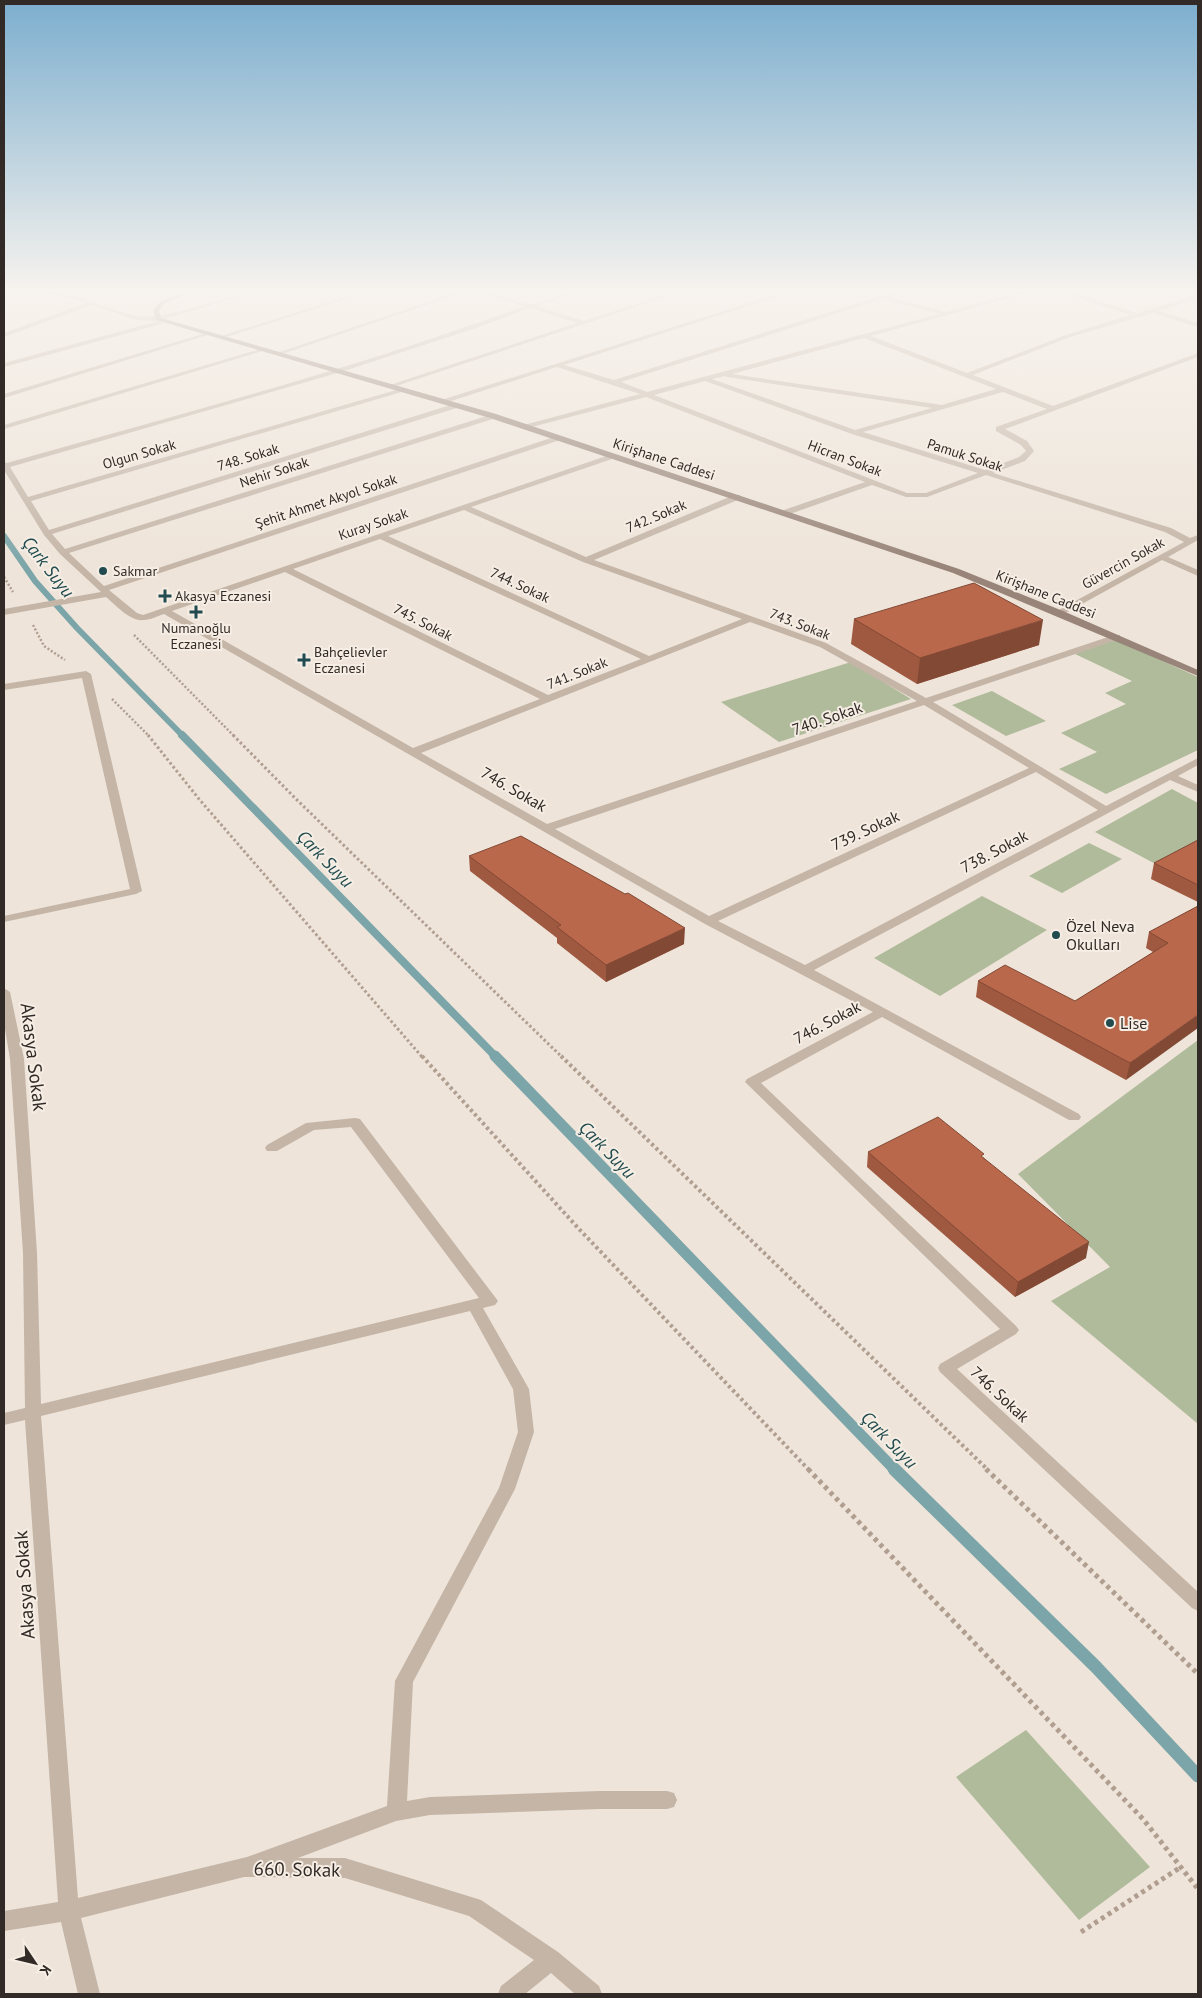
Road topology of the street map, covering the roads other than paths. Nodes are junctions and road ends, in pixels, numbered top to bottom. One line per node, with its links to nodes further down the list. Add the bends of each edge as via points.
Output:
1 (46, 383): 17 (street)
2 (152, 383): 24 (street)
3 (295, 383): 28 (street)
4 (381, 383): 13 (street, Kirişhane Caddesi)
5 (399, 383): 13 (street)
6 (499, 383): 18 (street)
7 (617, 383): 16 (street, Hicran Sokak)
8 (690, 383): 16 (street)
9 (718, 383): 25 (street, Pamuk Sokak)
10 (784, 383): 20 (street)
11 (988, 383): 15 (street)
12 (1120, 383): 21 (street)
13 (391, 386): 14 (street, Kirişhane Caddesi)
14 (403, 390): 18 (street, Kirişhane Caddesi); 32 (street, Olgun Sokak)
15 (1004, 390): 20 (street); 21 (street)
16 (645, 395): 23 (street); 30 (street, Hicran Sokak)
17 (4, 396)
18 (442, 401): 19 (street, Kirişhane Caddesi)
19 (457, 405): 22 (street, Kirişhane Caddesi); 35 (street, 748. Sokak)
20 (944, 407): 25 (street)
21 (1051, 408): 29 (street, Hicran Sokak, via 998,429 1024,443 1030,451 1022,459)
22 (493, 416): 23 (street, Kirişhane Caddesi); 39 (street, Nehir Sokak)
23 (527, 427): 26 (street, Kirişhane Caddesi)
24 (4, 428)
25 (855, 432): 29 (street, Pamuk Sokak)
26 (557, 438): 27 (street, Kirişhane Caddesi); 44 (street, Şehit Ahmet Akyol Sokak)
27 (612, 456): 31 (street, Kirişhane Caddesi); 33 (street, Kuray Sokak)
28 (4, 465): 32 (street)
29 (984, 474): 30 (street, Hicran Sokak, via 927,495 906,495); 38 (street, Pamuk Sokak, via 1168,530)
30 (872, 482): 34 (street)
31 (738, 497): 34 (street, Kirişhane Caddesi); 41 (street, 742. Sokak)
32 (25, 500): 35 (street)
33 (464, 507): 36 (street, Kuray Sokak); 41 (street, 743. Sokak)
34 (784, 513): 47 (street, Kirişhane Caddesi, via 956,571)
35 (47, 533): 39 (street)
36 (380, 536): 42 (street, Kuray Sokak); 50 (street, 744. Sokak)
37 (1198, 537): 38 (street, Güvercin Sokak)
38 (1189, 541): 40 (street, Güvercin Sokak)
39 (63, 552): 44 (street)
40 (1161, 557): 43 (street); 47 (street, Güvercin Sokak)
41 (586, 560): 48 (street, 743. Sokak)
42 (286, 569): 45 (street, Kuray Sokak); 53 (street, 745. Sokak)
43 (1198, 573)
44 (106, 592): 45 (street, Kuray Sokak, via 134,615 143,618); 46 (street, Şehit Ahmet Akyol Sokak, via 94,597)
45 (165, 611): 55 (street, 746. Sokak)
46 (4, 612)
47 (1060, 613): 49 (street, Kirişhane Caddesi)
48 (750, 619): 50 (street, 741. Sokak); 54 (street, 743. Sokak, via 823,645)
49 (1117, 637): 51 (street, Kirişhane Caddesi); 54 (street, 740. Sokak)
50 (649, 659): 53 (street, 741. Sokak)
51 (1198, 673)
52 (4, 686): 62 (street, via 86,674 136,891)
53 (548, 699): 55 (street, 741. Sokak)
54 (925, 701): 57 (street, 743. Sokak); 61 (street, 740. Sokak)
55 (414, 752): 61 (street, 746. Sokak)
56 (1198, 761): 58 (street, 738. Sokak)
57 (1035, 769): 60 (street, 743. Sokak); 63 (street, 739. Sokak)
58 (1170, 776): 59 (street); 60 (street, 738. Sokak)
59 (1198, 789)
60 (1106, 810): 64 (street, 738. Sokak)
61 (547, 828): 63 (street, 746. Sokak)
62 (4, 919)
63 (709, 921): 64 (street, 746. Sokak)
64 (805, 970): 66 (street, 746. Sokak)
65 (4, 992): 70 (street, Akasya Sokak, via 17,1058 30,1254)
66 (881, 1013): 67 (street); 72 (street, 746. Sokak, via 752,1082 1011,1330 946,1368)
67 (1074, 1117)
68 (272, 1148): 69 (street, via 312,1126 355,1122 490,1301)
69 (474, 1305): 70 (street); 74 (street, via 521,1389 526,1432 507,1489 404,1681)
70 (33, 1412): 71 (street); 76 (street, Akasya Sokak)
71 (4, 1419)
72 (1198, 1603)
73 (668, 1800): 74 (street, via 430,1806)
74 (396, 1812): 75 (street)
75 (244, 1867): 76 (street, 660. Sokak); 78 (street, 660. Sokak, via 345,1868 474,1907)
76 (69, 1911): 77 (street, 660. Sokak); 79 (street, Akasya Sokak)
77 (4, 1921)
78 (551, 1959): 80 (street); 81 (street, 660. Sokak)
79 (89, 1994)
80 (509, 1994)
81 (591, 1994)

